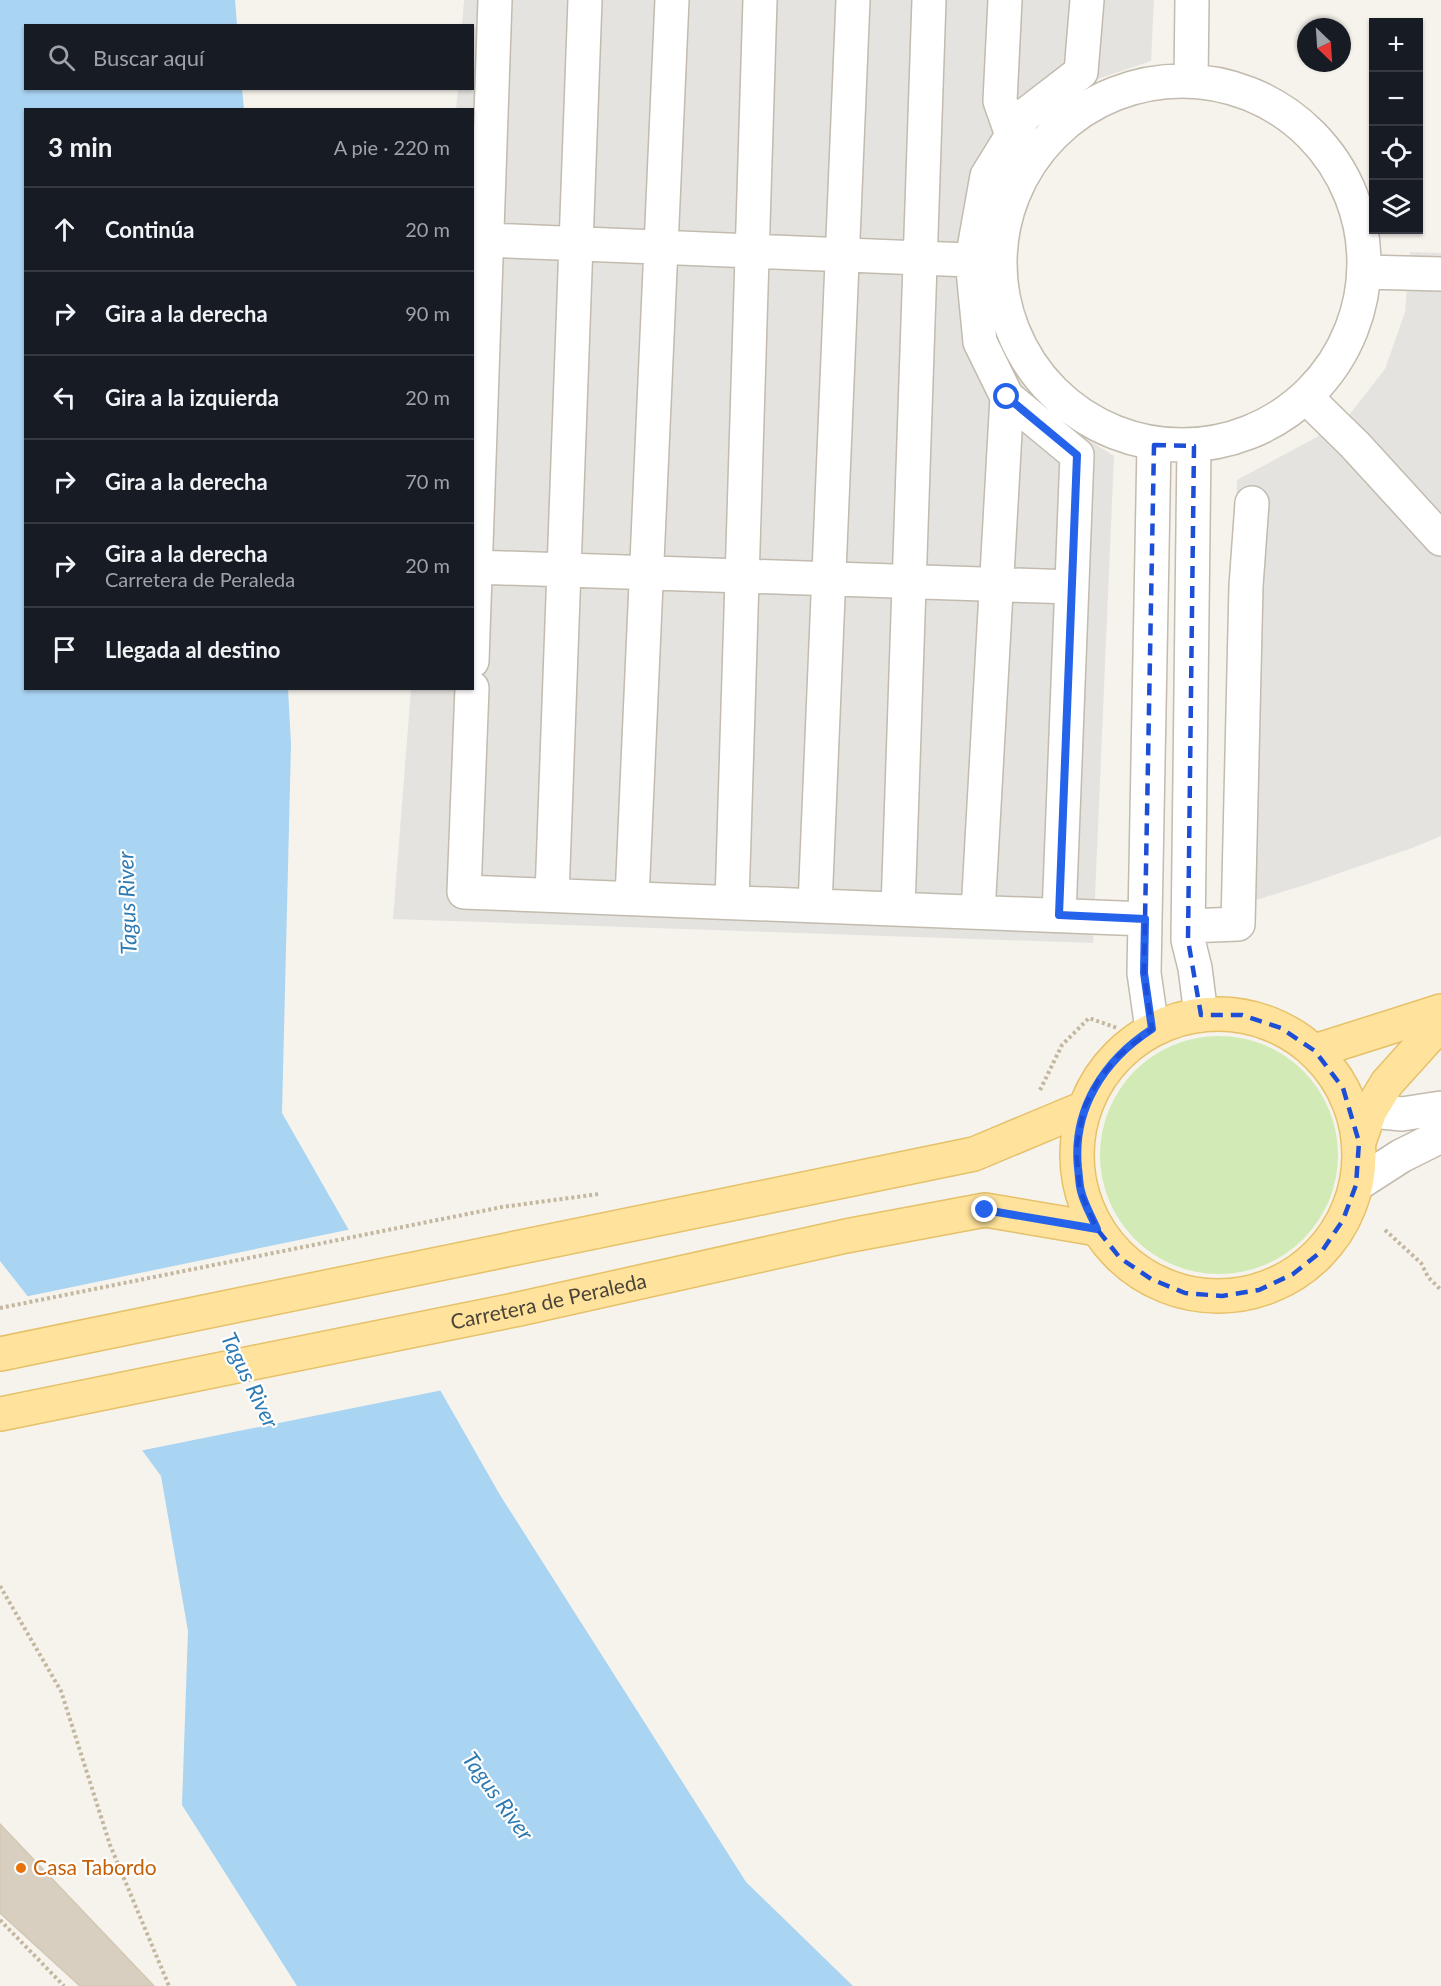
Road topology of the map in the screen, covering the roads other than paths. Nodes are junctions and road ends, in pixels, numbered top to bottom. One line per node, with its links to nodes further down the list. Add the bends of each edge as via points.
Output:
1 (495, 0): 12 (street)
2 (585, 0): 13 (street)
3 (672, 0): 14 (street)
4 (760, 0): 15 (street)
5 (853, 0): 16 (street)
6 (929, 0): 17 (street)
7 (1005, 0): 11 (street, via 1000,101)
8 (1088, 0): 11 (street, via 1081,72 1024,116)
9 (1191, 0): 10 (street)
10 (1191, 80): 18 (street, via 1132,87 1079,111 1036,152 1008,203); 19 (street, via 1248,91 1298,119 1336,162 1360,215)
11 (1012, 135): 18 (street, via 987,176)
12 (487, 240): 13 (street); 27 (street)
13 (576, 243): 14 (street); 28 (street)
14 (661, 247): 15 (street); 29 (street)
15 (752, 251): 16 (street); 30 (street)
16 (842, 255): 17 (street); 31 (street)
17 (920, 258): 18 (street); 32 (street)
18 (985, 260): 21 (street, via 980,342); 23 (street, via 1026,361 1060,401 1104,429)
19 (1366, 272): 20 (street); 22 (street, via 1358,318 1337,362)
20 (1441, 274)
21 (1007, 397): 33 (street); 34 (street, via 1077,455)
22 (1307, 398): 24 (street, via 1254,432); 26 (street)
23 (1154, 445): 24 (street); 44 (street)
24 (1194, 446): 45 (street)
25 (1252, 503): 45 (street, via 1246,586 1238,924)
26 (1441, 539)
27 (476, 567): 28 (street); 35 (street)
28 (564, 570): 29 (street); 37 (street)
29 (647, 573): 30 (street); 38 (street)
30 (742, 576): 31 (street); 39 (street)
31 (829, 579): 32 (street); 40 (street)
32 (909, 581): 33 (street); 41 (street)
33 (996, 584): 34 (street); 42 (street)
34 (1072, 587): 43 (street)
35 (474, 614)
36 (472, 690): 37 (street, via 464,892)
37 (552, 895): 38 (street)
38 (632, 898): 39 (street)
39 (732, 902): 40 (street)
40 (815, 906): 41 (street)
41 (898, 909): 42 (street)
42 (978, 912): 43 (street)
43 (1059, 915): 44 (street)
44 (1145, 919): 49 (street)
45 (1188, 926): 47 (street)
46 (1441, 1011): 50 (main road)
47 (1201, 1015): 49 (main road, via 1176,1020); 50 (main road, via 1242,1015 1281,1028)
48 (1441, 1023): 53 (main road)
49 (1146, 1033): 51 (main road, via 1117,1056)
50 (1315, 1051): 53 (main road)
51 (1084, 1108): 56 (main road, via 1076,1150 1080,1191); 57 (main road, via 974,1154)
52 (1441, 1108): 53 (street, via 1402,1114)
53 (1361, 1110): 55 (main road)
54 (1441, 1136): 55 (street)
55 (1356, 1185): 56 (main road, via 1343,1220 1322,1251 1293,1274 1250,1292 1222,1296 1185,1293 1151,1279 1120,1258)
56 (1097, 1229): 58 (main road, Carretera de Peraleda, via 985,1210 846,1236 519,1310)
57 (0, 1354)
58 (0, 1414)

